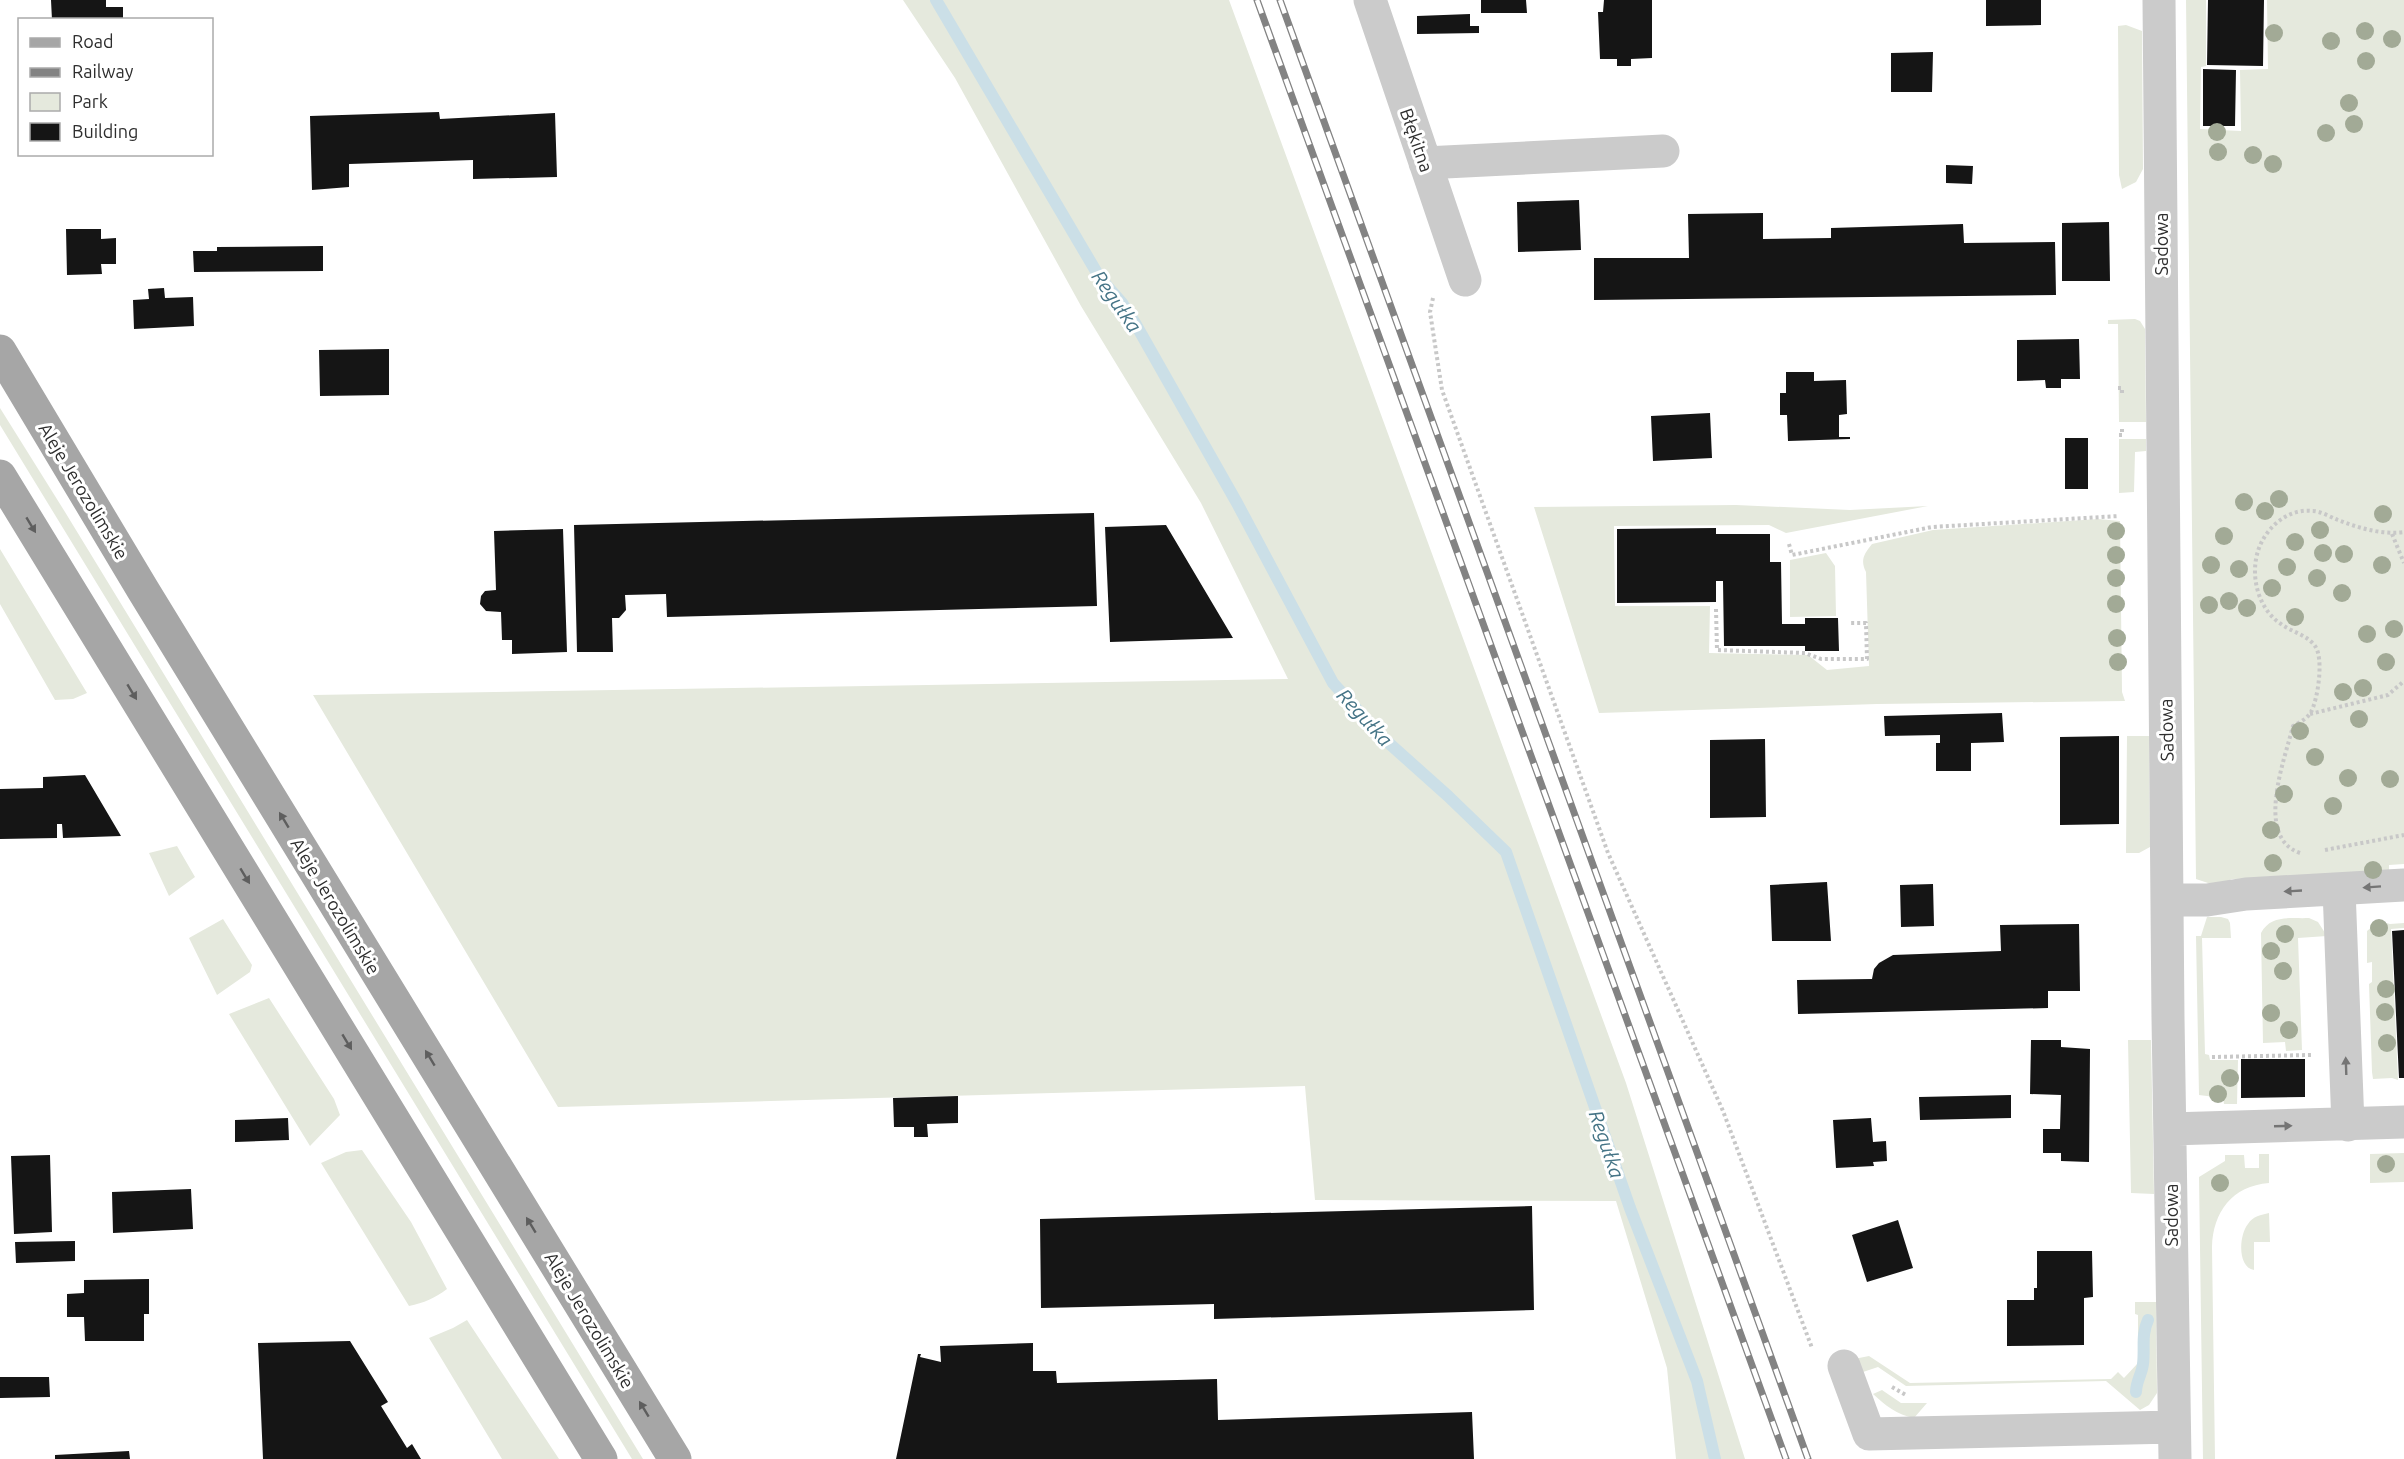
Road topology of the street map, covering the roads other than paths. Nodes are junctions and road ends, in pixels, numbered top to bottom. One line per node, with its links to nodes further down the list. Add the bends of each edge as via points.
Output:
1 (1370, 0): 4 (street, Błękitna)
2 (2159, 0): 10 (street, Sadowa)
3 (1663, 151): 4 (street)
4 (1425, 163): 5 (street, Błękitna)
5 (1465, 280)
6 (0, 351): 17 (main road, Aleje Jerozolimskie, one-way to 6)
7 (0, 476): 16 (main road, one-way to 16)
8 (2404, 885): 9 (street, one-way to 9)
9 (2339, 889): 10 (street, one-way to 10); 12 (street, one-way to 9)
10 (2168, 900): 13 (street, Sadowa)
11 (2404, 1122): 12 (street)
12 (2348, 1125): 13 (street, one-way to 12)
13 (2170, 1129): 15 (street, Sadowa)
14 (1844, 1366): 15 (street, via 1869,1434)
15 (2174, 1427): 18 (street, Sadowa)
16 (601, 1459)
17 (675, 1459)
18 (2175, 1459)

